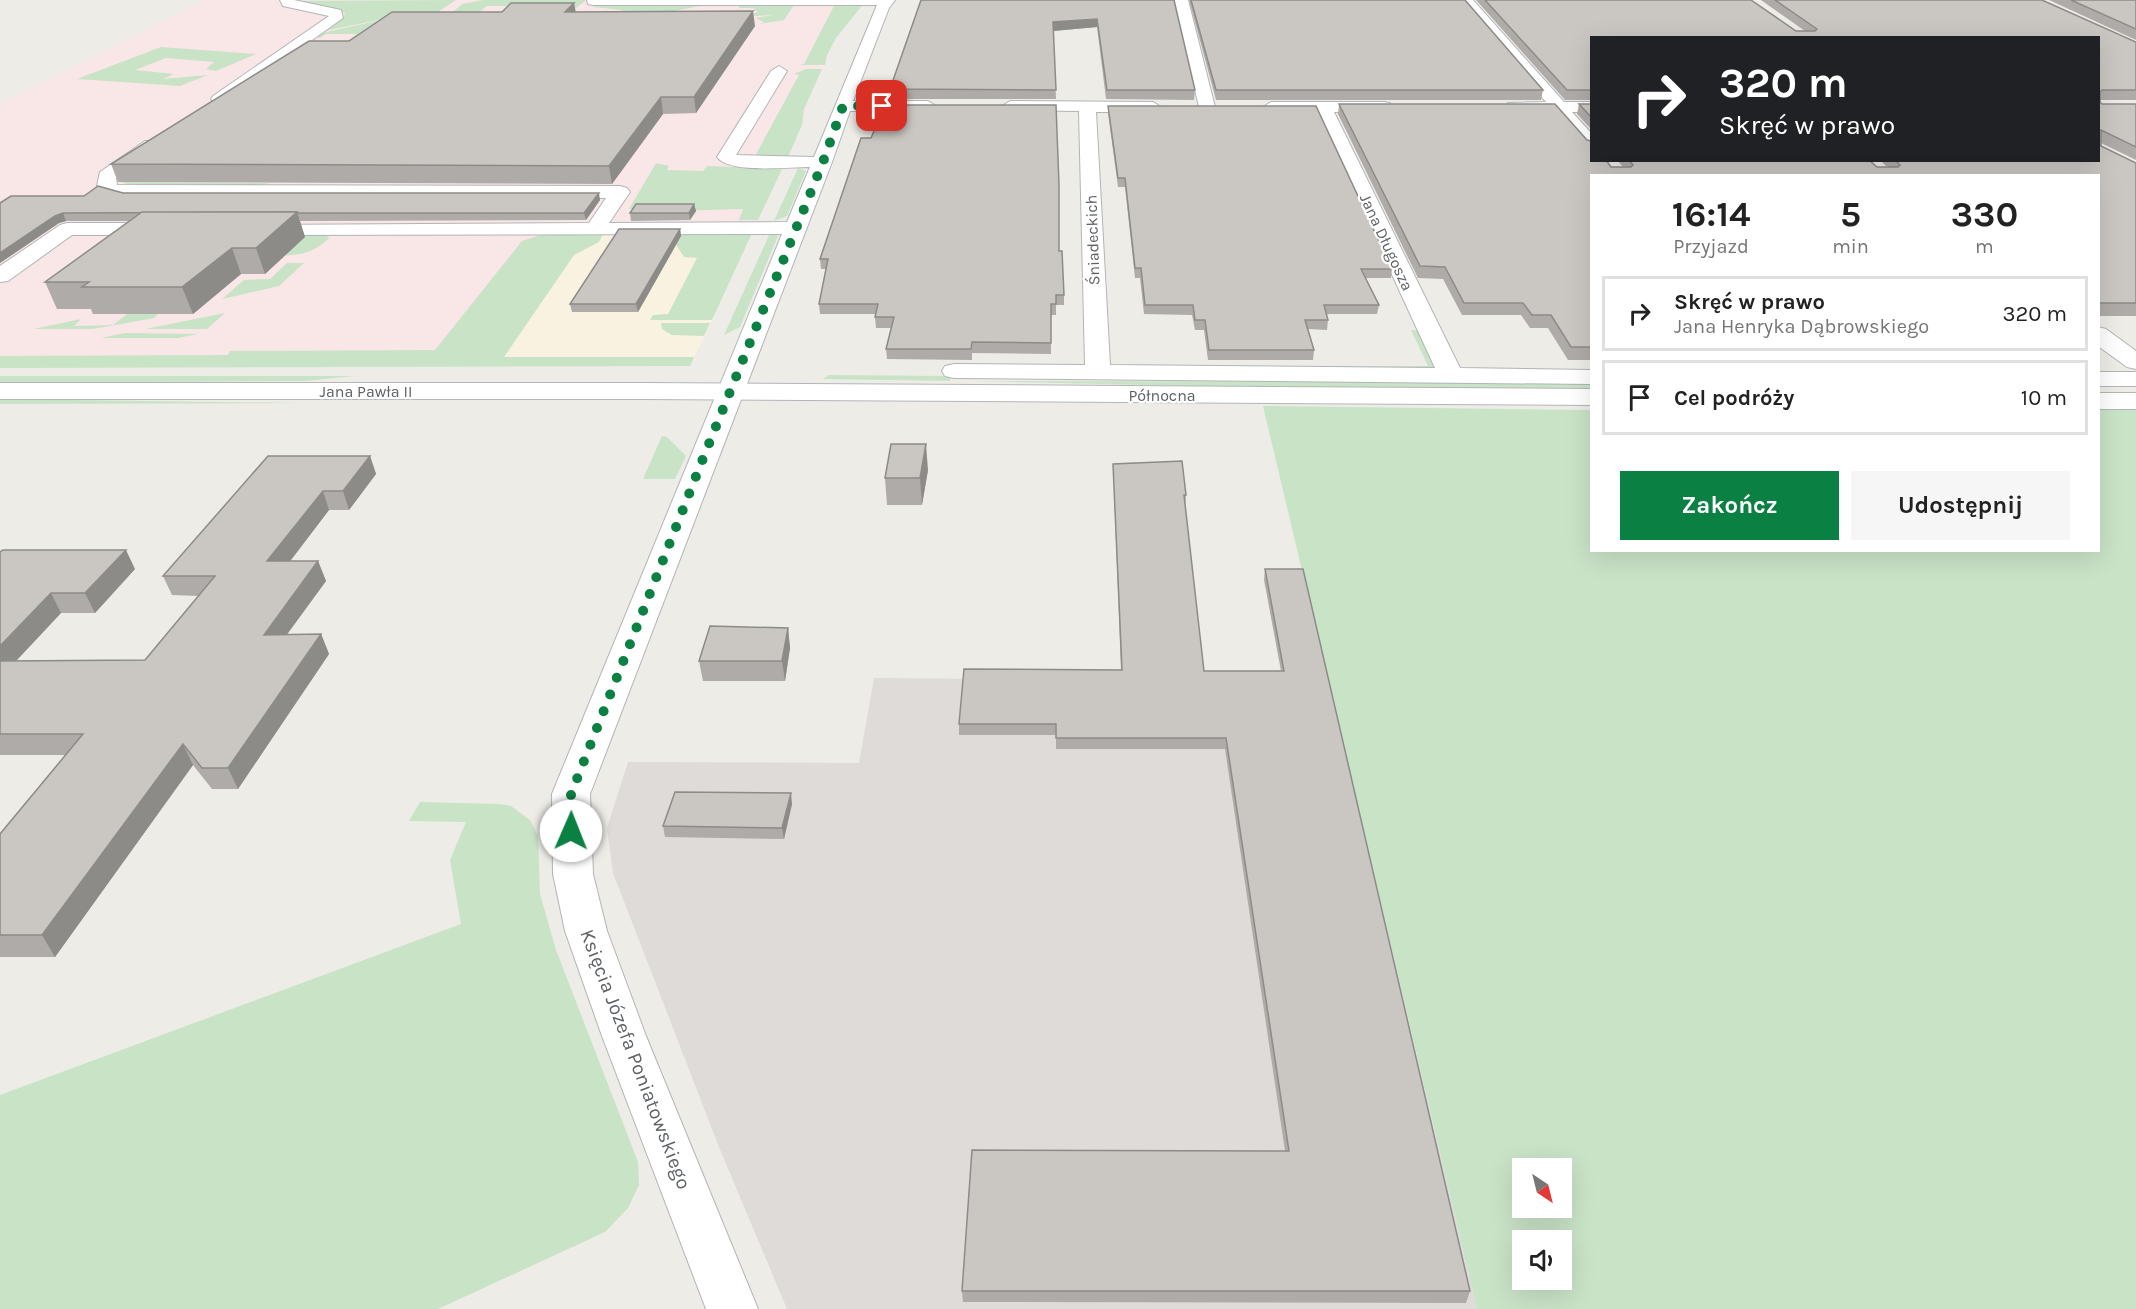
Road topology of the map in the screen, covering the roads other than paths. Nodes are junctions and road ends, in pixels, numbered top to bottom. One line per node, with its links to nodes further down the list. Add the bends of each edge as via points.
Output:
1 (287, 0): 19 (street, via 295,6 336,13 336,18)
2 (594, 0): 5 (street)
3 (1181, 0): 12 (street)
4 (1466, 0): 17 (street)
5 (888, 1): 7 (street, Księcia Józefa Poniatowskiego)
6 (779, 71): 22 (street, via 726,157 739,162)
7 (843, 106): 8 (street); 22 (street, Księcia Józefa Poniatowskiego)
8 (940, 106)
9 (996, 106): 10 (street)
10 (1087, 106): 11 (street); 31 (street, Śniadeckich)
11 (1171, 106)
12 (1207, 106)
13 (1253, 107): 14 (street)
14 (1323, 107): 15 (street); 32 (street, Jana Długosza)
15 (1406, 107)
16 (1500, 107): 17 (street)
17 (1560, 107): 18 (street); 21 (street)
18 (1590, 107)
19 (203, 110)
20 (165, 136): 26 (street, via 107,176 106,186 126,192 620,192)
21 (1590, 143)
22 (823, 162): 23 (street, Księcia Józefa Poniatowskiego)
23 (796, 228): 26 (street); 37 (street, Księcia Józefa Poniatowskiego)
24 (184, 229): 27 (street, via 67,229)
25 (243, 229): 26 (street)
26 (595, 229)
27 (0, 276)
28 (2100, 335): 29 (street)
29 (2136, 362)
30 (954, 371): 31 (street, Północna)
31 (1098, 374): 32 (street, Północna)
32 (1451, 376): 33 (street, Północna)
33 (1590, 377)
34 (2100, 379): 35 (street)
35 (2136, 379)
36 (0, 391): 37 (street, Jana Pawła II)
37 (732, 392): 38 (street, Północna); 41 (street, Księcia Józefa Poniatowskiego, via 571,794 573,874 586,931)
38 (1590, 397)
39 (2100, 401): 40 (street)
40 (2136, 401)
41 (732, 1309)

